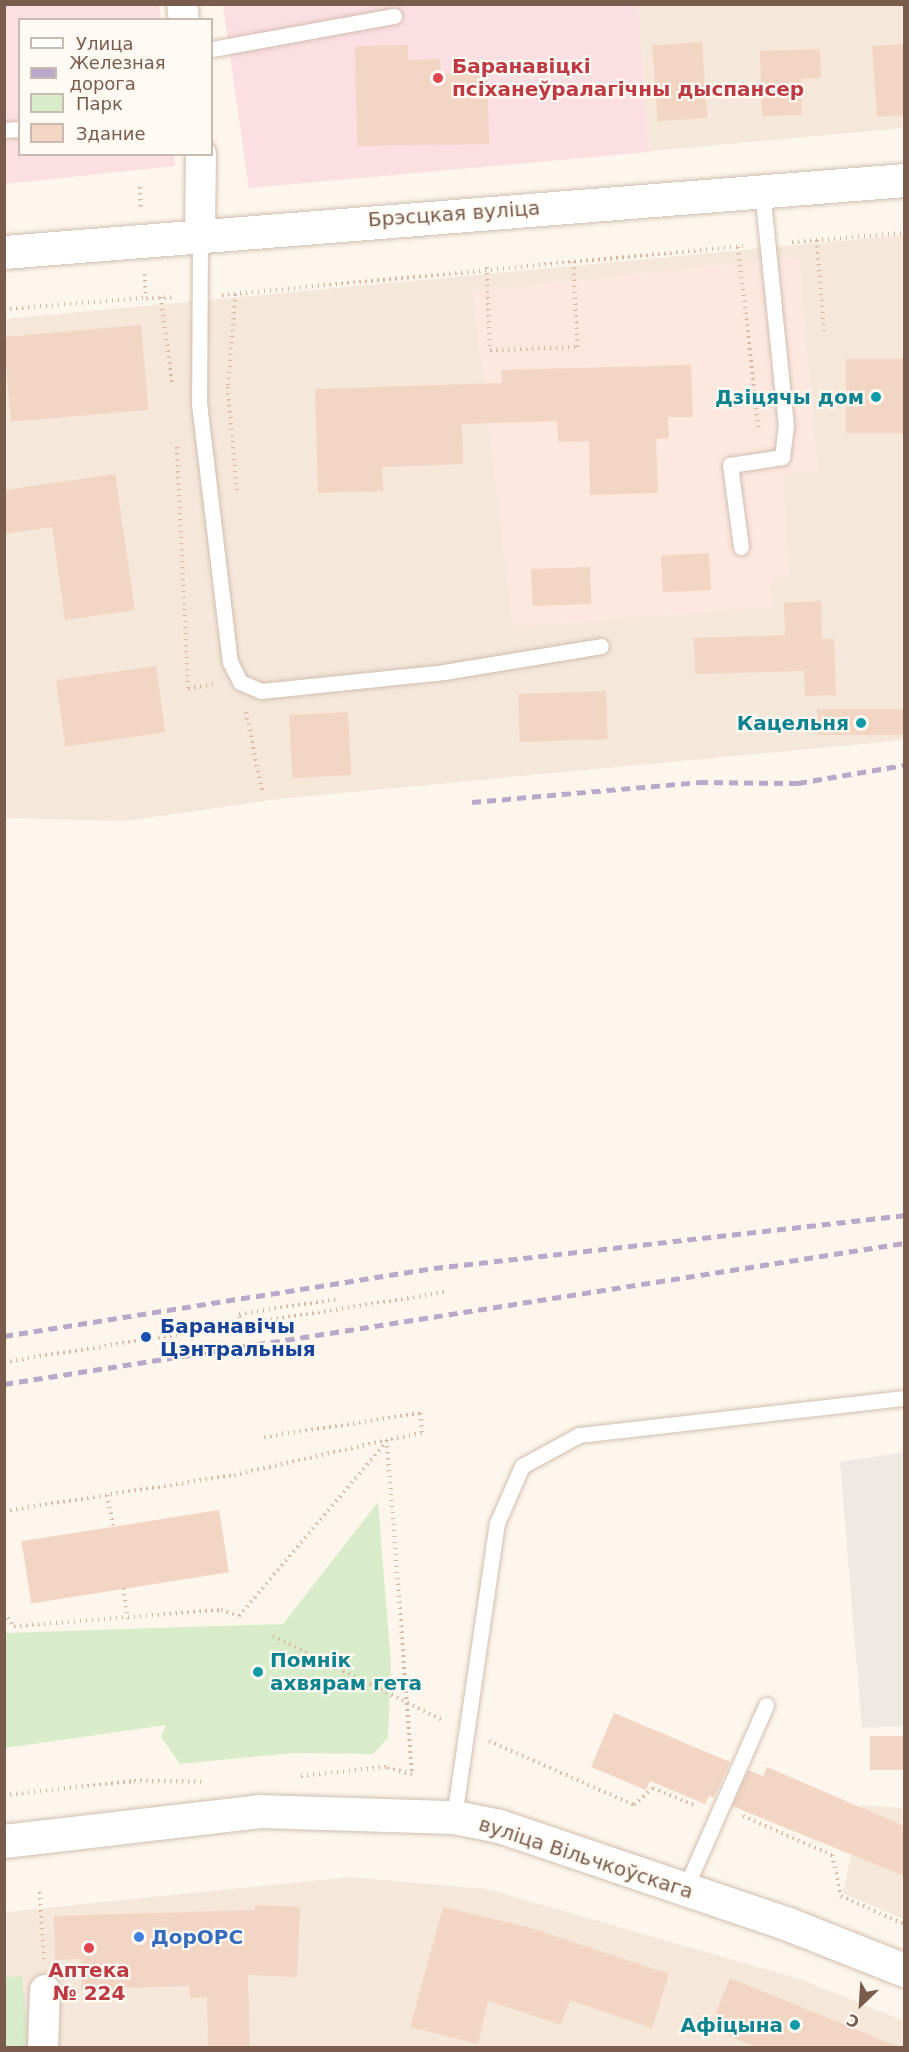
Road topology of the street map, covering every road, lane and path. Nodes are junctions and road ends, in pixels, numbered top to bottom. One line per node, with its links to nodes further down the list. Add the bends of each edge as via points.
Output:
1 (394, 16): 2 (lane)
2 (213, 49)
3 (201, 156): 7 (street)
4 (904, 180): 6 (main road, Брэсцкая вуліца)
5 (140, 187): 9 (path)
6 (762, 190): 7 (main road, Брэсцкая вуліца); 11 (lane)
7 (200, 233): 9 (main road, Брэсцкая вуліца); 16 (lane)
8 (904, 233): 10 (path)
9 (143, 239): 13 (main road, Брэсцкая вуліца); 17 (path)
10 (816, 240): 11 (path); 19 (path)
11 (768, 245): 12 (path); 20 (lane, via 786,426 782,457)
12 (738, 247): 14 (path); 20 (path)
13 (4, 252)
14 (573, 260): 15 (path); 15 (path, via 577,347 490,350)
15 (487, 267): 16 (path)
16 (196, 296): 17 (path); 23 (lane, via 199,403 230,662)
17 (146, 298): 18 (path)
18 (4, 309)
19 (824, 332)
20 (763, 460): 21 (lane, via 730,465)
21 (741, 547)
22 (601, 646): 23 (lane, via 444,672 261,691)
23 (240, 682): 24 (path)
24 (262, 791)
25 (444, 1292): 27 (path)
26 (337, 1299): 27 (path, via 238,1314)
27 (240, 1324): 28 (path)
28 (4, 1362)
29 (904, 1398): 41 (lane, via 579,1435 522,1466 497,1523)
30 (264, 1437): 31 (path, via 421,1413 422,1433)
31 (387, 1440): 32 (path, via 234,1475); 37 (path, via 239,1616 221,1610); 39 (path)
32 (107, 1495): 33 (path); 34 (path)
33 (4, 1512)
34 (113, 1526)
35 (124, 1588): 37 (path)
36 (4, 1613): 37 (path, via 14,1626)
37 (128, 1620)
38 (273, 1636): 39 (path)
39 (408, 1703): 41 (path); 42 (path, via 412,1774 386,1767)
40 (766, 1705): 45 (lane)
41 (466, 1732): 45 (path, via 634,1805 653,1788 707,1810 715,1804); 46 (lane)
42 (293, 1777)
43 (212, 1782): 44 (path, via 134,1781)
44 (4, 1795)
45 (721, 1807): 48 (lane); 50 (path, via 832,1855 841,1896)
46 (454, 1817): 47 (main road, вуліца Вільчкоўскага, via 259,1811); 48 (main road, вуліца Вільчкоўскага, via 499,1826)
47 (4, 1841)
48 (685, 1889): 51 (main road, вуліца Вільчкоўскага)
49 (40, 1892): 52 (path)
50 (904, 1924)
51 (904, 1970)
52 (45, 1990): 53 (street)
53 (43, 2048)

